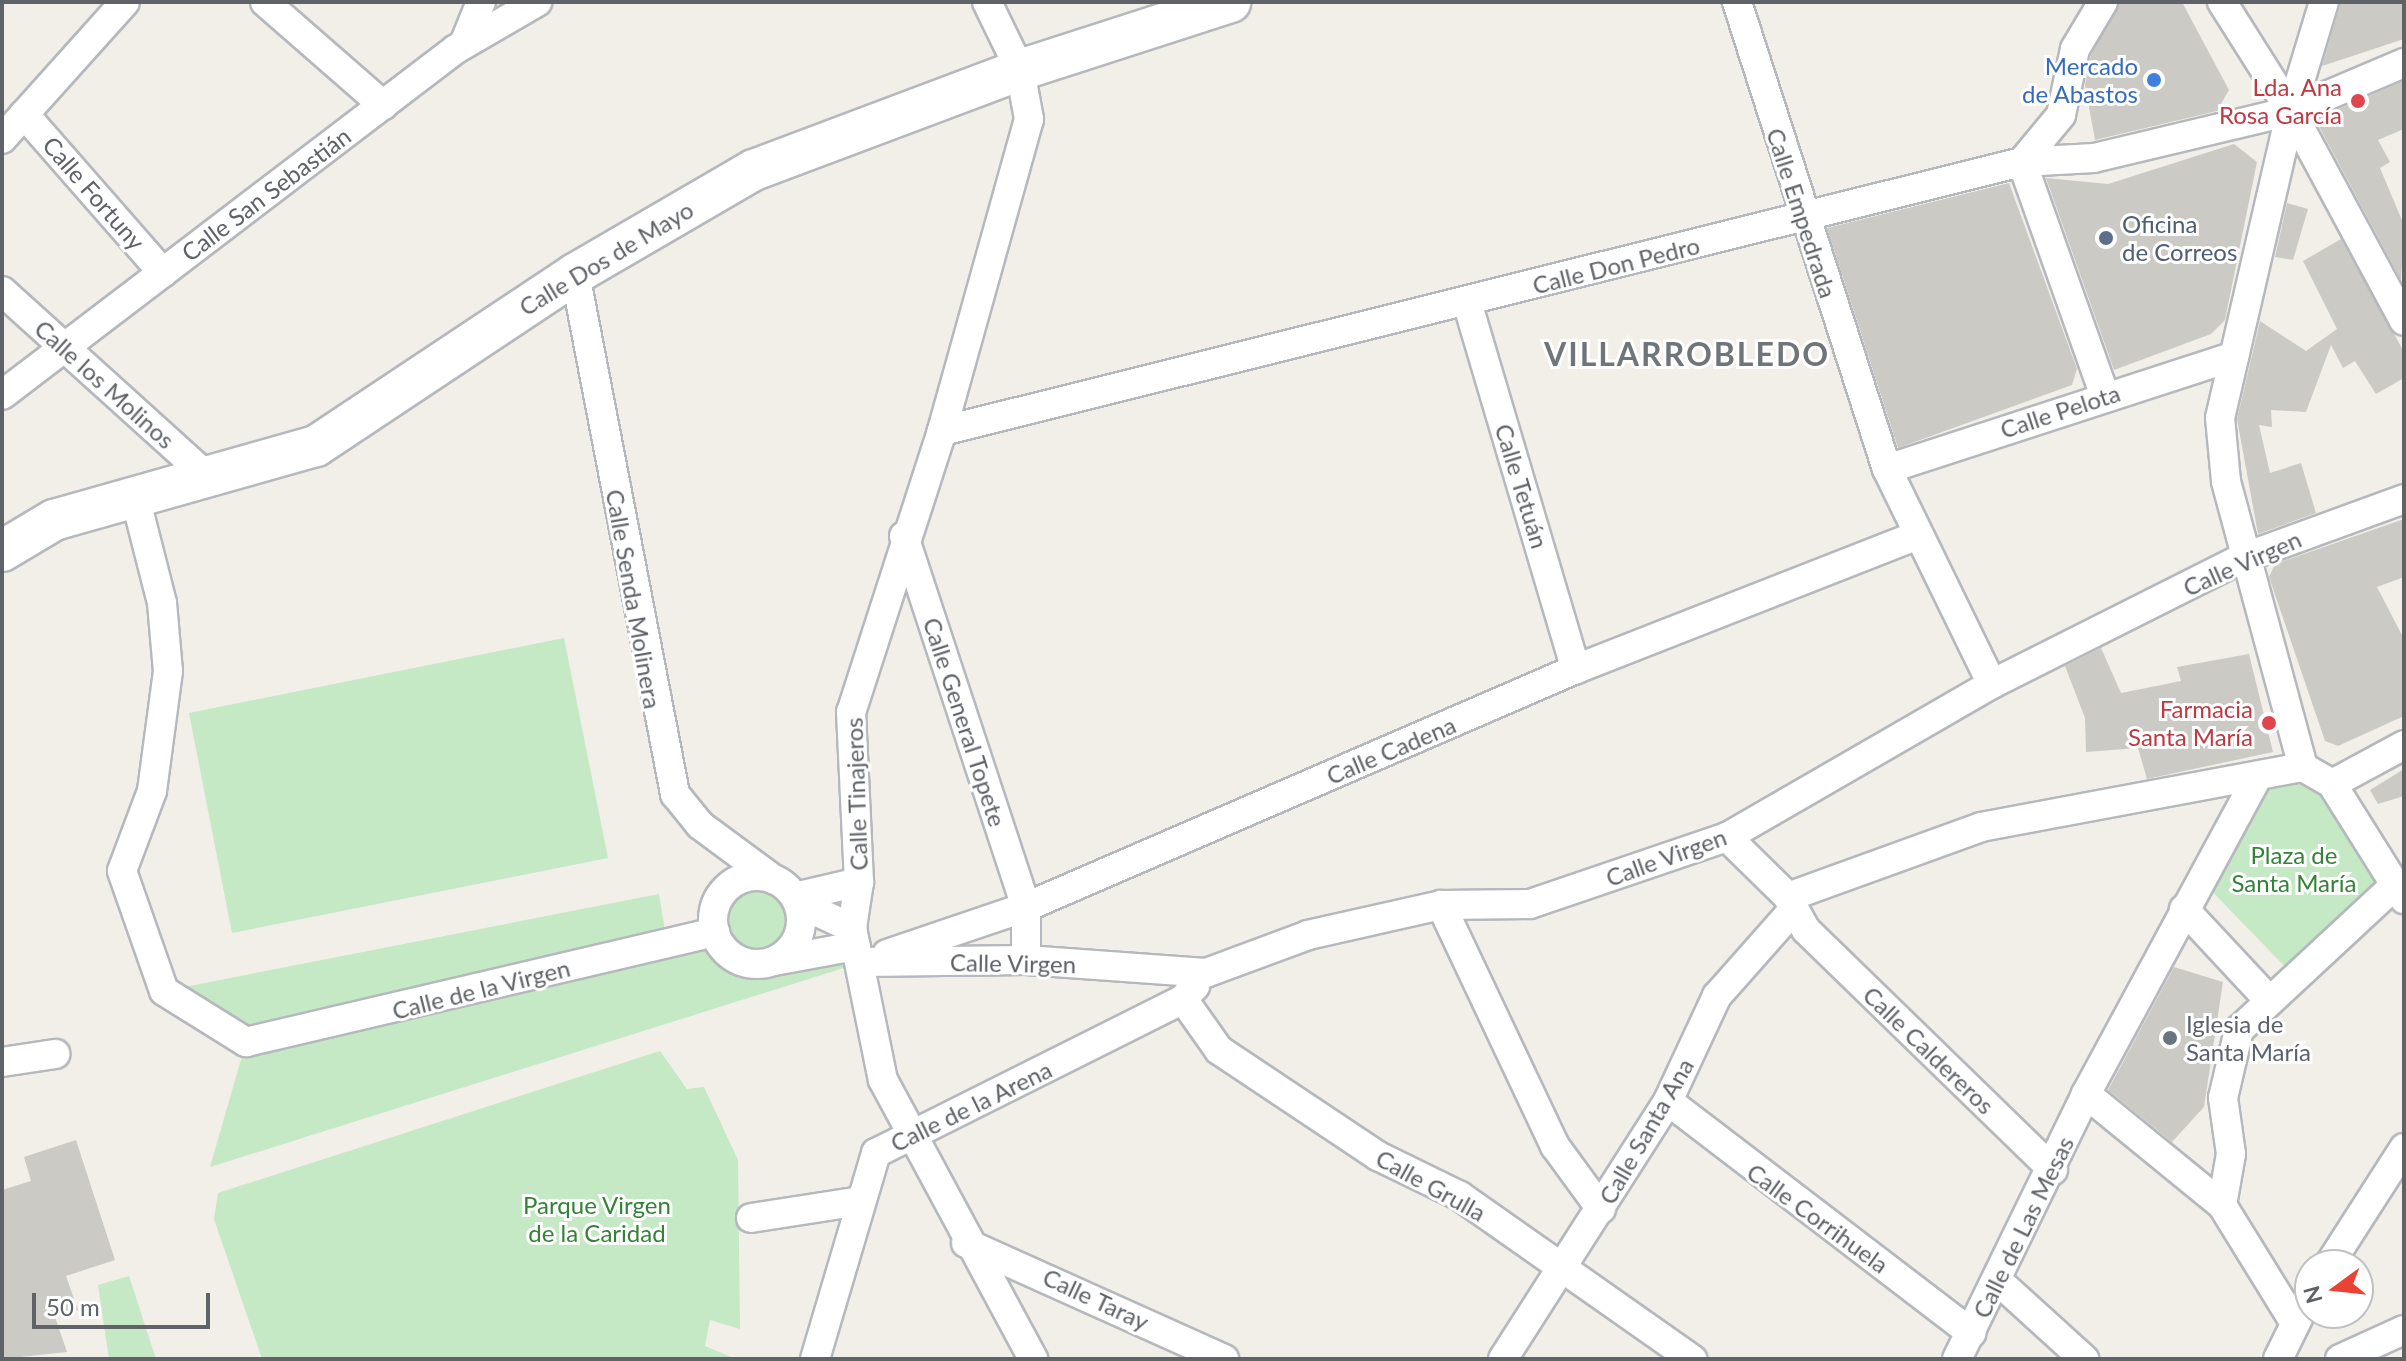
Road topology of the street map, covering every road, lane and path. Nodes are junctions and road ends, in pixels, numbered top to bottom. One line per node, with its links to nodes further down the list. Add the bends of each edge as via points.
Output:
1 (125, 2): 16 (street)
2 (265, 2): 14 (street)
3 (481, 2): 11 (street)
4 (537, 2): 11 (street, Calle San Sebastián)
5 (987, 2): 13 (street, Calle Tinajeros)
6 (1230, 2): 13 (street, Calle Dos de Mayo)
7 (1737, 2): 19 (street, Calle Empedrada)
8 (2103, 2): 18 (street, via 2075,49 2061,115)
9 (2222, 2): 15 (street)
10 (2324, 2): 15 (street)
11 (464, 44): 14 (street, Calle San Sebastián)
12 (2404, 63): 15 (street, Calle Don Pedro)
13 (1020, 70): 21 (street, Calle Dos de Mayo, via 754,170); 29 (street, Calle Tinajeros, via 1029,119)
14 (383, 105): 20 (street, Calle San Sebastián)
15 (2291, 111): 18 (street, Calle Don Pedro, via 2094,158); 24 (street); 26 (street)
16 (24, 114): 17 (street); 20 (street, Calle Fortuny)
17 (2, 139)
18 (2022, 162): 19 (street, Calle Don Pedro); 28 (street)
19 (1801, 218): 23 (street, Calle Don Pedro); 30 (street, Calle Empedrada)
20 (163, 273): 25 (street, Calle San Sebastián)
21 (575, 274): 31 (street, Calle Dos de Mayo, via 316,446); 45 (street, Calle Senda Molinera, via 675,794 700,825)
22 (2, 291): 25 (street, Calle los Molinos)
23 (1467, 302): 29 (street, Calle Don Pedro); 38 (street, Calle Tetuán)
24 (2404, 321)
25 (66, 348): 27 (street, Calle San Sebastián); 31 (street, Calle los Molinos)
26 (2234, 356): 28 (street, Calle Pelota); 37 (street, via 2220,418)
27 (2, 395)
28 (2105, 396): 30 (street, Calle Pelota)
29 (942, 431): 35 (street, Calle Tinajeros)
30 (1887, 469): 34 (street, Calle Empedrada)
31 (208, 477): 32 (street, Calle Dos de Mayo)
32 (135, 497): 36 (street, Calle Dos de Mayo, via 54,520); 53 (street, Calle de la Virgen, via 162,603 168,671 152,791 122,871 164,991 246,1042)
33 (2404, 499): 37 (street, Calle Virgen)
34 (1918, 535): 38 (street, Calle Cadena); 39 (street, Calle Empedrada)
35 (904, 536): 46 (street, Calle Tinajeros, via 851,712); 50 (street, Calle General Topete)
36 (2, 551)
37 (2245, 557): 39 (street, Calle Virgen); 41 (street)
38 (1576, 669): 50 (street, Calle Cadena)
39 (1992, 684): 44 (street, Calle Virgen)
40 (2404, 745): 43 (street)
41 (2303, 767): 42 (street, Calle Santa Ana); 43 (street)
42 (2256, 780): 51 (street); 52 (street, Calle Santa Ana, via 1981,827)
43 (2332, 784): 47 (street)
44 (1727, 837): 49 (street, Calle Virgen, via 1530,904); 52 (street, Calle Caldereros)
45 (773, 879): 48 (street); 53 (street, via 747,877 723,892)
46 (859, 882): 48 (street); 54 (street, Calle Tinajeros)
47 (2399, 892): 59 (street)
48 (796, 900): 54 (street); 56 (street, via 797,940)
49 (1441, 905): 57 (street, Calle Virgen, via 1308,935); 69 (street, via 1555,1146)
50 (1026, 907): 54 (street, Calle Cadena); 55 (street, Calle General Topete)
51 (2184, 909): 59 (street); 62 (street)
52 (1796, 912): 63 (street, Calle Santa Ana, via 1717,996); 66 (street, Calle Caldereros)
53 (715, 932): 56 (street, via 737,959)
54 (857, 945): 55 (street, Calle Virgen); 56 (street); 64 (street, Calle Tinajeros, via 883,1080)
55 (1026, 960): 57 (street, Calle Virgen)
56 (773, 961)
57 (1206, 973): 58 (street, Calle de la Arena)
58 (1183, 999): 64 (street, Calle de la Arena); 73 (street, Calle Grulla, via 1219,1050 1378,1156 1460,1196)
59 (2269, 1000): 68 (street, via 2239,1030 2223,1098 2231,1154)
60 (55, 1054): 61 (street)
61 (2, 1062)
62 (2086, 1094): 66 (street, Calle de Las Mesas); 68 (street)
63 (1668, 1101): 69 (street, Calle Santa Ana); 77 (street, Calle Corrihuela)
64 (907, 1134): 67 (street, Calle de la Arena, via 876,1153); 71 (street, Calle Tinajeros)
65 (2404, 1148): 72 (street)
66 (2053, 1170): 74 (street, Calle de Las Mesas)
67 (861, 1201): 70 (street); 78 (street, Calle de la Arena)
68 (2222, 1205): 75 (street)
69 (1601, 1209): 73 (street, Calle Santa Ana)
70 (751, 1218)
71 (966, 1243): 79 (street, Calle Tinajeros); 80 (street, Calle Taray)
72 (2339, 1249)
73 (1563, 1271): 81 (street, Calle Santa Ana); 82 (street, Calle Grulla)
74 (1997, 1280): 77 (street, Calle de Las Mesas); 84 (street)
75 (2293, 1320): 85 (street)
76 (2404, 1330): 86 (street)
77 (1971, 1333): 83 (street, Calle de Las Mesas)
78 (815, 1359)
79 (1033, 1359)
80 (1224, 1359)
81 (1503, 1359)
82 (1692, 1359)
83 (1957, 1359)
84 (2084, 1359)
85 (2278, 1359)
86 (2340, 1359)

